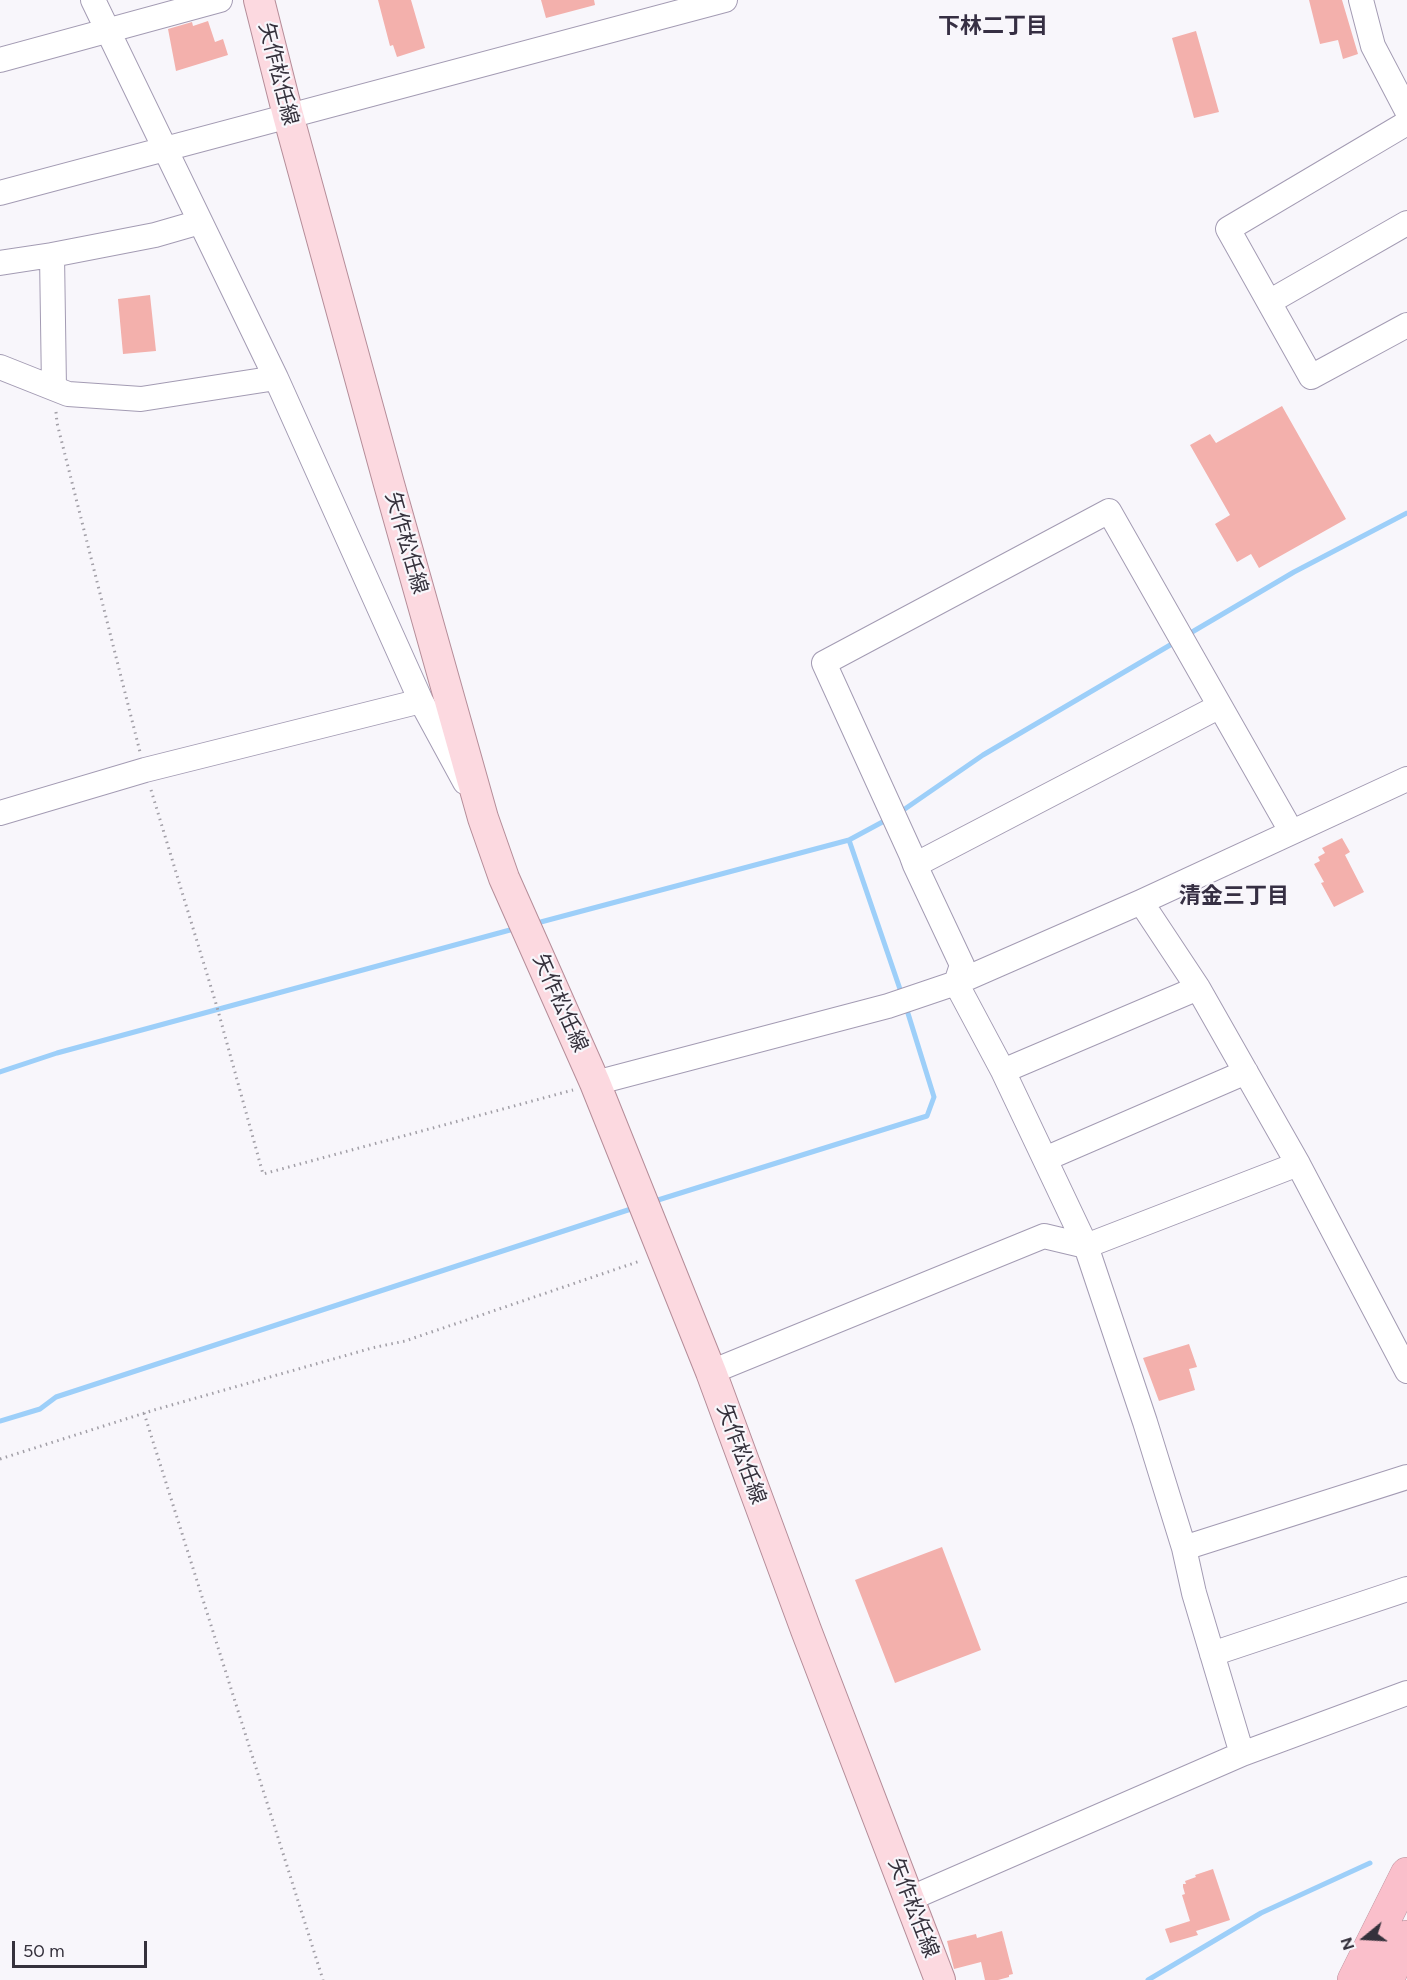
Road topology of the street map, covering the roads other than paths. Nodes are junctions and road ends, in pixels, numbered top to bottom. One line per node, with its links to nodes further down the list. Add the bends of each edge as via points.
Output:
1 (93, 0): 6 (street)
2 (220, 0): 6 (street)
3 (259, 0): 9 (main road, 矢作松任線)
4 (725, 0): 9 (street)
5 (1361, 0): 8 (street, via 1373,46)
6 (108, 30): 7 (street); 11 (street)
7 (0, 60)
8 (1407, 111)
9 (288, 115): 11 (street); 26 (main road, 矢作松任線)
10 (1407, 123): 17 (street, via 1228,229)
11 (165, 151): 12 (street); 13 (street)
12 (0, 193)
13 (200, 222): 15 (street); 20 (street)
14 (1407, 223): 17 (street)
15 (51, 255): 16 (street); 21 (street)
16 (0, 263)
17 (1269, 302): 18 (street, via 1311,376)
18 (1407, 325)
19 (0, 367): 21 (street)
20 (276, 378): 21 (street, via 141,399 68,394); 22 (street)
21 (54, 388)
22 (421, 701): 25 (street, via 145,770); 26 (street)
23 (1220, 706): 27 (street); 28 (street); 28 (street, via 1109,511 824,663)
24 (1407, 778): 27 (street)
25 (0, 813)
26 (483, 818): 34 (main road, 矢作松任線, via 504,878)
27 (1291, 831): 29 (street)
28 (915, 865): 30 (street, via 962,965)
29 (1141, 902): 30 (street); 31 (street)
30 (947, 986): 32 (street); 34 (street)
31 (1198, 988): 32 (street); 33 (street)
32 (1003, 1071): 35 (street)
33 (1246, 1072): 35 (street); 36 (street)
34 (596, 1083): 39 (main road, 矢作松任線)
35 (1045, 1159): 37 (street)
36 (1299, 1164): 37 (street); 38 (street)
37 (1086, 1246): 39 (street, via 1044,1236); 41 (street)
38 (1407, 1371)
39 (711, 1372): 47 (main road, 矢作松任線)
40 (1407, 1477): 41 (street)
41 (1184, 1548): 43 (street)
42 (1407, 1589): 43 (street)
43 (1212, 1654): 45 (street)
44 (1407, 1694): 45 (street)
45 (1242, 1754): 47 (street)
46 (1407, 1874): 50 (highway)
47 (909, 1899): 49 (main road, 矢作松任線)
48 (1407, 1937): 51 (highway)
49 (940, 1980)
50 (1354, 1980)
51 (1387, 1980)

